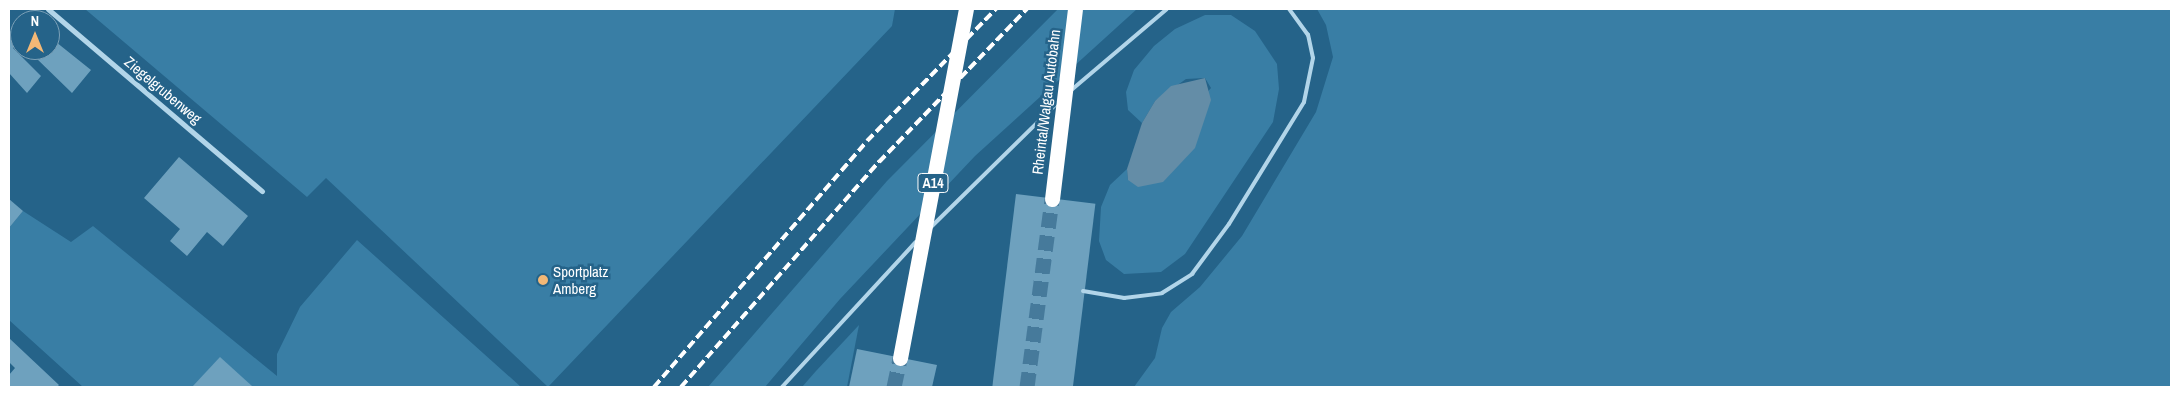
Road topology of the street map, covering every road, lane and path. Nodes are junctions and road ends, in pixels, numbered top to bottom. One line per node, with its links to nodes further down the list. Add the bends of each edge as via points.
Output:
1 (48, 9): 6 (street, Ziegelgrubenweg)
2 (966, 9): 9 (highway, A14)
3 (1074, 9): 7 (highway, Rheintal/Walgau Autobahn)
4 (1168, 9): 10 (lane, via 1000,155)
5 (1289, 9): 8 (lane, via 1308,35 1312,58 1304,102 1229,224 1192,274 1162,293 1124,298)
6 (262, 191)
7 (1052, 199)
8 (1083, 291)
9 (900, 358)
10 (782, 387)

